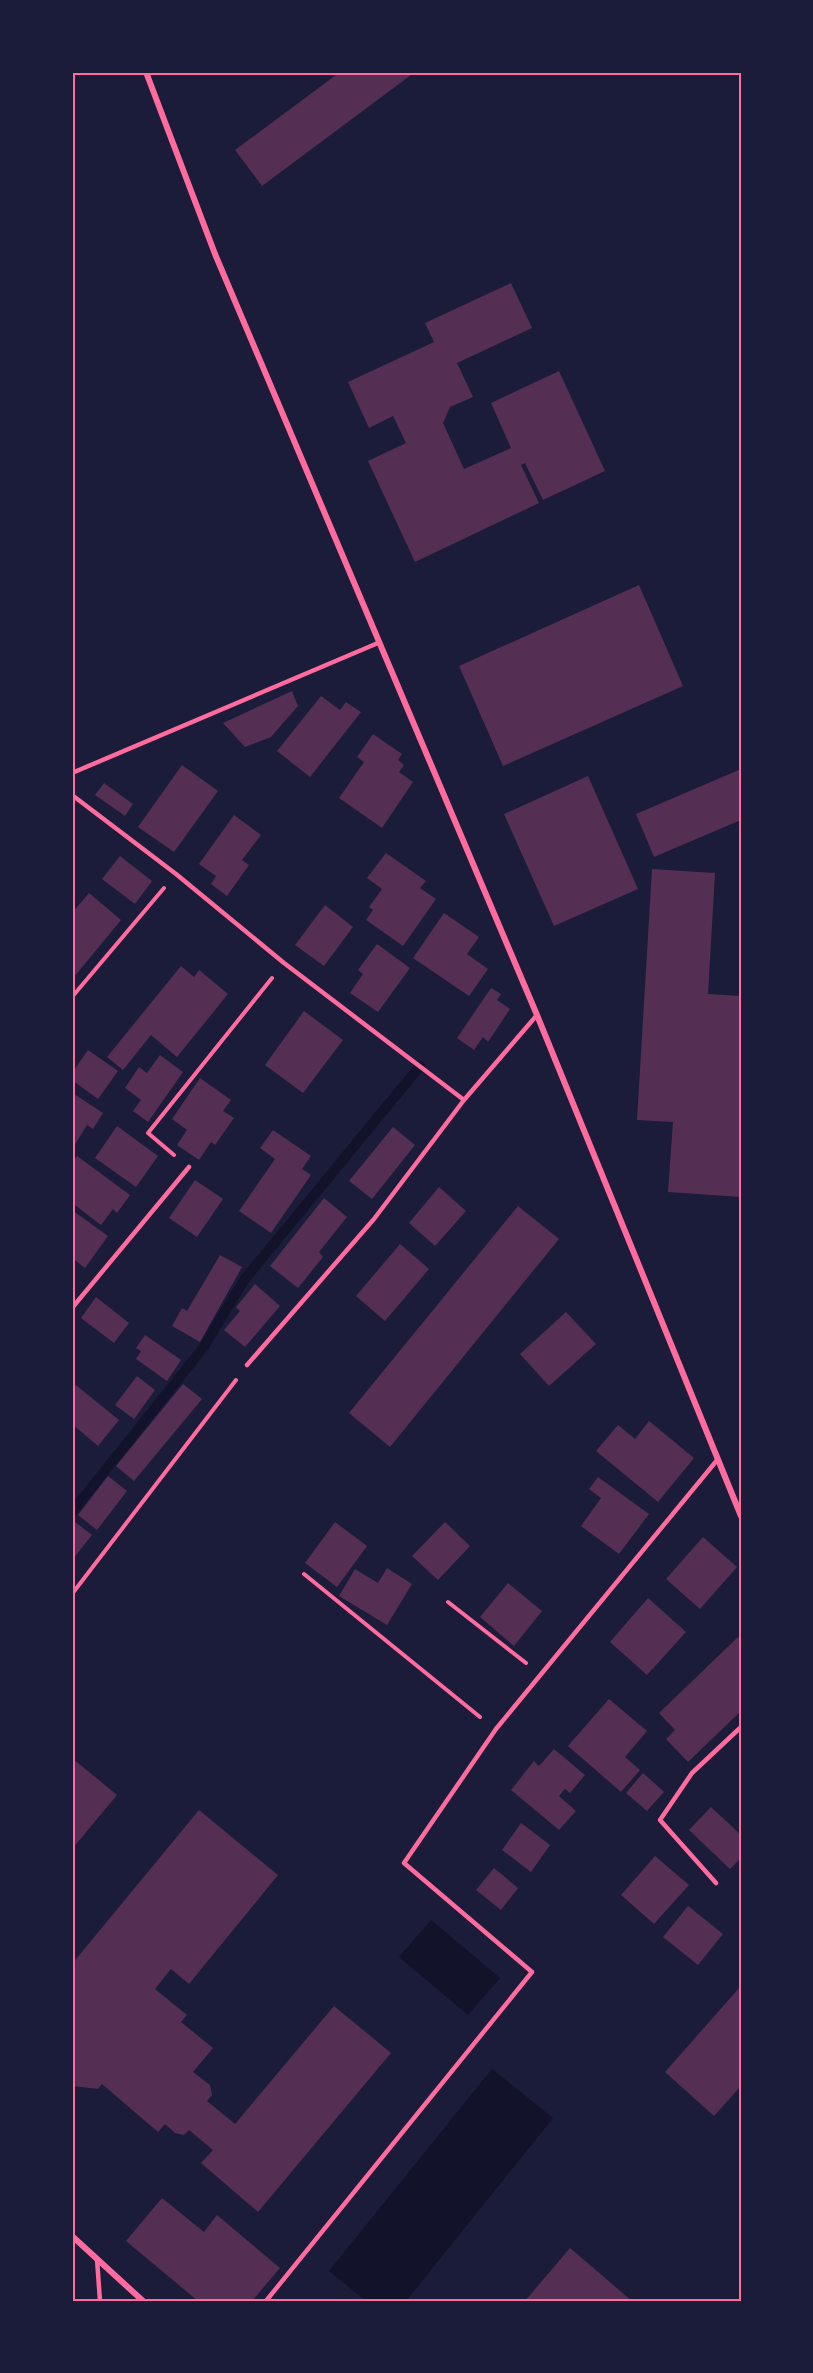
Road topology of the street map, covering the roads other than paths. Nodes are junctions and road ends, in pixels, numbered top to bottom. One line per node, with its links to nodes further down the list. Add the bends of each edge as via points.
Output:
1 (146, 72): 2 (street, via 215,254)
2 (378, 643): 3 (lane); 5 (street)
3 (72, 773)
4 (72, 795): 6 (lane)
5 (537, 1015): 6 (lane); 10 (street)
6 (464, 1100): 9 (lane, via 374,1219)
7 (189, 1167): 8 (lane)
8 (72, 1308)
9 (247, 1365)
10 (718, 1459): 11 (street); 18 (lane, via 495,1729 404,1863 532,1972)
11 (741, 1516)
12 (741, 1728): 13 (lane, via 692,1773 660,1820)
13 (716, 1883)
14 (72, 2236): 15 (street)
15 (98, 2259): 16 (lane); 17 (street)
16 (100, 2301)
17 (143, 2301)
18 (266, 2301)

